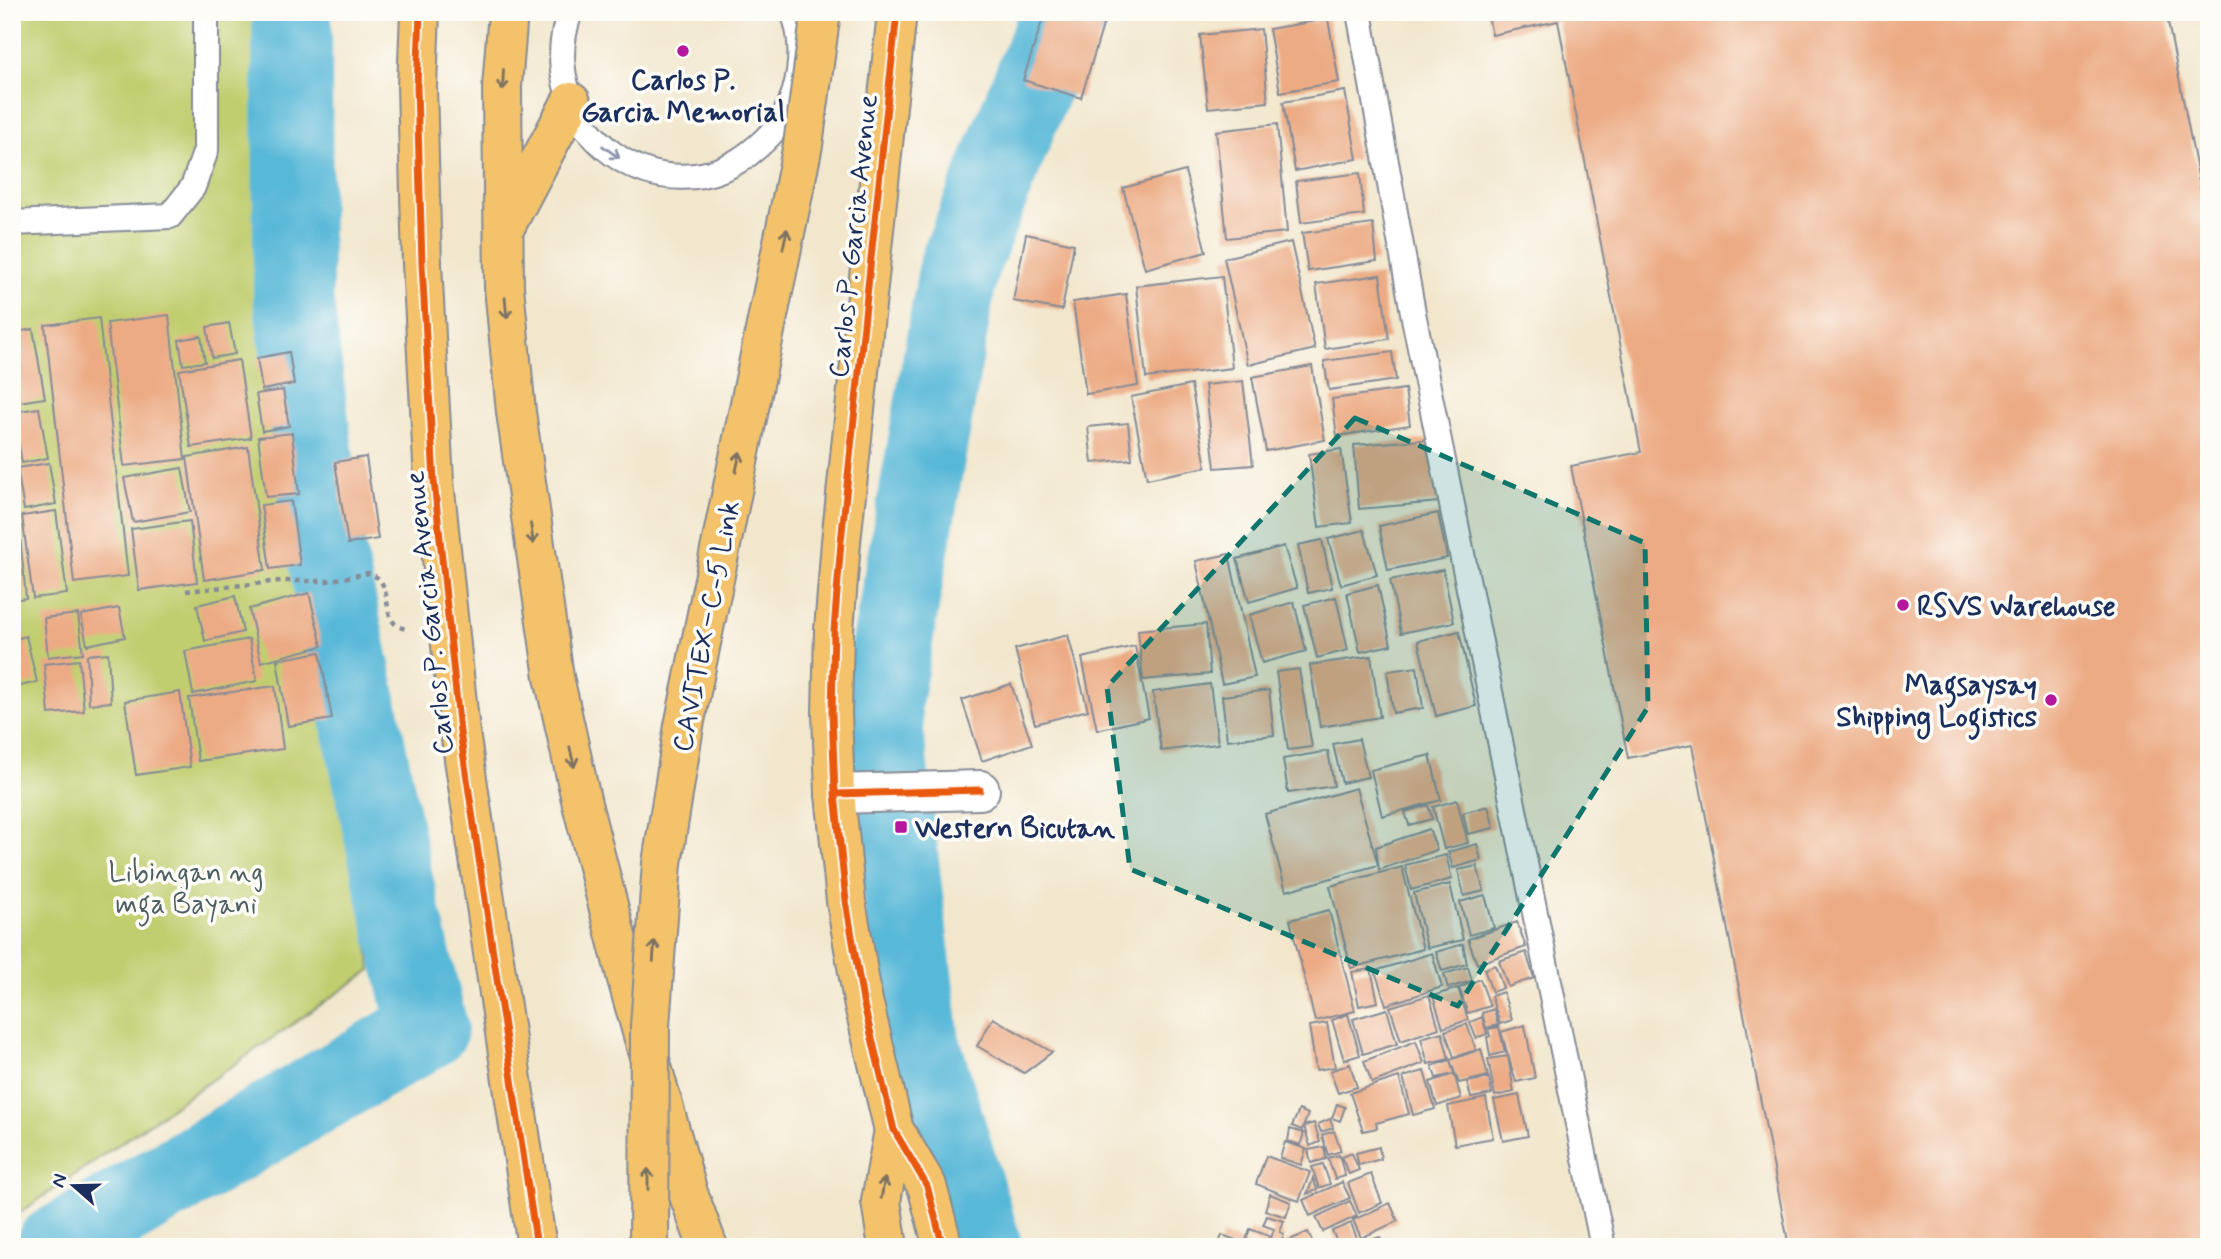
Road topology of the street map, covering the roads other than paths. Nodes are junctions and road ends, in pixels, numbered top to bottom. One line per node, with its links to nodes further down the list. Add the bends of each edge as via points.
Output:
1 (206, 12): 10 (lane, via 206,150 194,187 170,216)
2 (419, 12): 15 (main road, Carlos P. Garcia Avenue, via 422,264 434,481 460,732)
3 (508, 12): 11 (main road, one-way to 11, via 502,87)
4 (570, 12): 9 (lane, via 561,52)
5 (793, 12): 9 (lane, one-way to 5, via 588,132 604,147 643,170 688,176 732,164 769,137 792,102 801,60)
6 (821, 12): 16 (main road, CAVITEX–C-5 Link, one-way to 6, bridge, via 650,1026 662,863 686,714 803,145)
7 (897, 12): 13 (main road, Carlos P. Garcia Avenue, via 834,630)
8 (1359, 12): 20 (lane, via 1417,331)
9 (570, 102): 11 (main road)
10 (12, 223)
11 (503, 231): 17 (main road, one-way to 17, via 516,412 554,677 627,979 688,1193)
12 (963, 790): 13 (street)
13 (835, 794): 14 (main road, Carlos P. Garcia Avenue, via 859,976)
14 (894, 1130): 18 (main road, one-way to 14, via 881,1201); 19 (main road, via 927,1186)
15 (537, 1247)
16 (649, 1247)
17 (708, 1247)
18 (888, 1247)
19 (943, 1247)
20 (1603, 1247)

